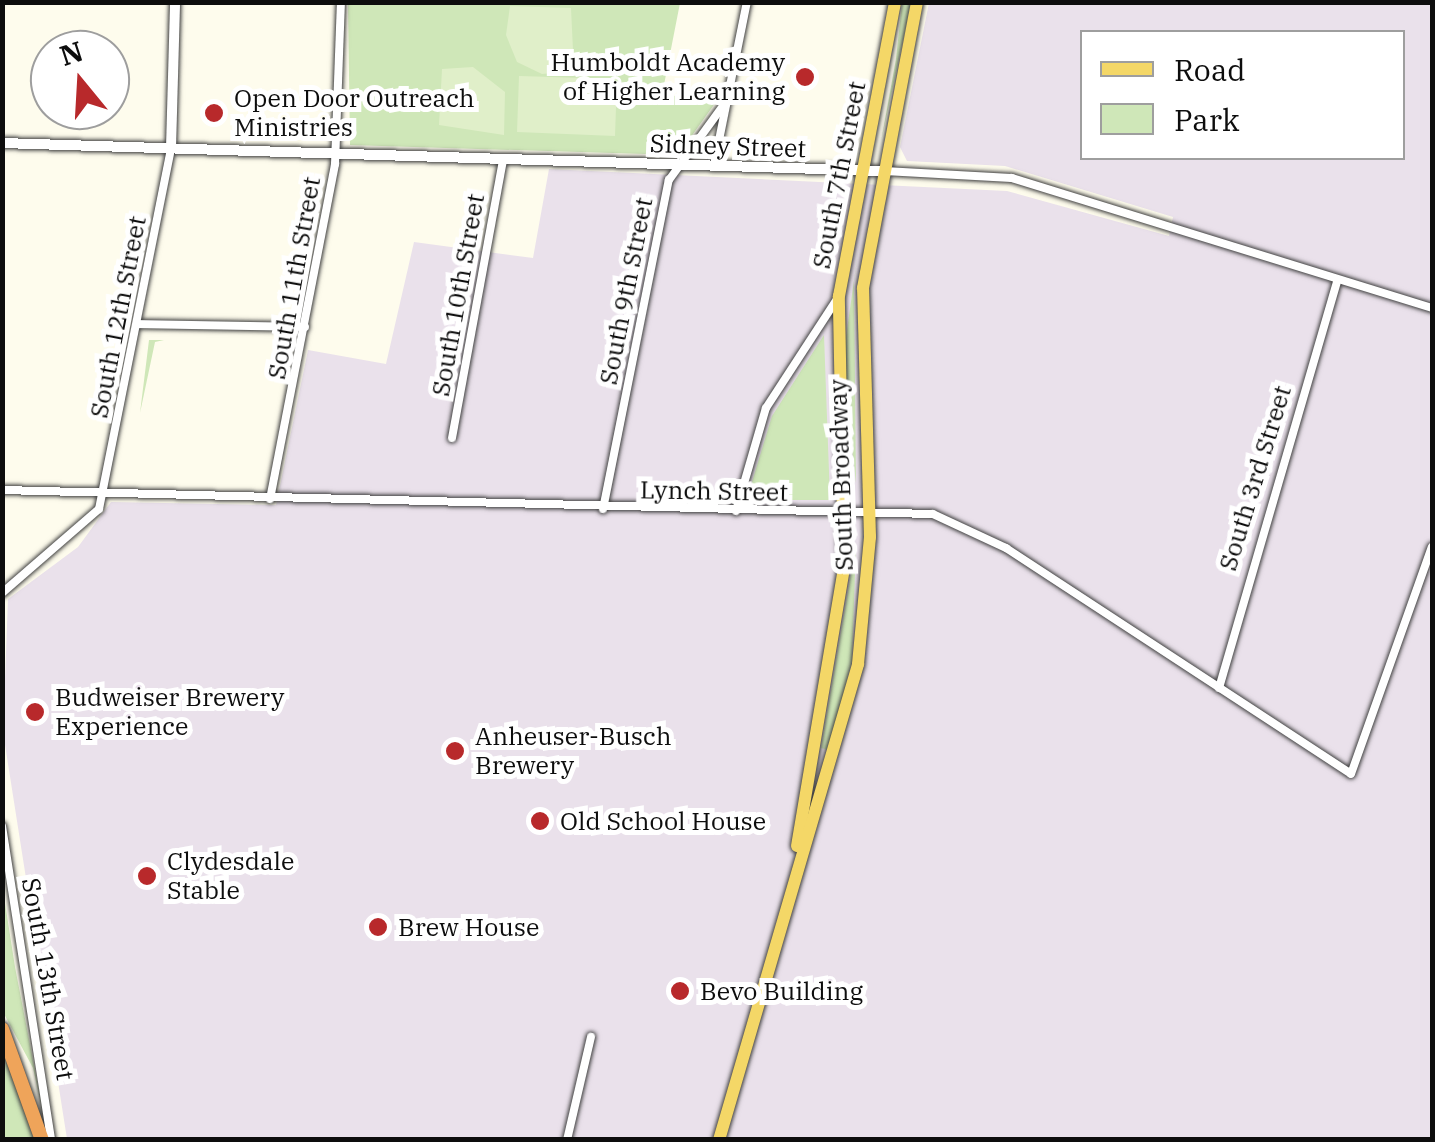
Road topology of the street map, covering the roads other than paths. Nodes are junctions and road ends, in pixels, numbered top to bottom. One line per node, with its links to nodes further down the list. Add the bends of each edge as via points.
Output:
1 (175, 2): 8 (street, South 12th Street)
2 (340, 2): 9 (street, South 11th Street)
3 (747, 2): 6 (street, South 9th Street)
4 (895, 2): 13 (main road, South 7th Street)
5 (917, 2): 14 (main road, South 7th Street)
6 (728, 99): 11 (street, South 9th Street); 12 (street, South 9th Street)
7 (2, 143): 8 (street, Sidney Street)
8 (170, 148): 9 (street, Sidney Street); 19 (street, South 12th Street)
9 (336, 154): 10 (street, Sidney Street); 20 (street, South 11th Street)
10 (503, 159): 11 (street, Sidney Street); 21 (street, South 10th Street)
11 (678, 164): 12 (street, Sidney Street); 25 (street, South 9th Street)
12 (714, 166): 13 (street, Sidney Street)
13 (862, 170): 14 (street, Sidney Street); 17 (main road, South 7th Street)
14 (884, 171): 15 (main road, South 7th Street); 16 (street, Sidney Street, via 1012,178)
15 (869, 244): 28 (main road, South Broadway, via 859,374)
16 (1336, 282): 18 (street, Sidney Street); 31 (street, South 3rd Street)
17 (839, 296): 26 (street, South 7th Street, via 766,408); 27 (main road, South Broadway)
18 (1432, 308)
19 (137, 324): 20 (street); 23 (street, South 12th Street)
20 (305, 328): 24 (street, South 11th Street)
21 (452, 438)
22 (2, 490): 23 (street, Lynch Street)
23 (104, 494): 24 (street, Lynch Street); 30 (street, South 12th Street, via 84,530)
24 (270, 499): 25 (street, Lynch Street)
25 (603, 509): 26 (street, Lynch Street)
26 (736, 512): 27 (street, Lynch Street)
27 (844, 513): 28 (street, Lynch Street); 33 (main road, South Broadway, via 838,624)
28 (870, 514): 31 (street, Lynch Street, via 933,514 1006,548); 33 (main road, South Broadway, via 858,664)
29 (1432, 546): 31 (street, Lynch Street, via 1352,774)
30 (2, 592)
31 (1219, 688)
32 (3, 828): 37 (street, South 13th Street)
33 (793, 874): 39 (main road, South Broadway)
34 (2, 1029): 36 (highway)
35 (591, 1037): 38 (street)
36 (42, 1140)
37 (52, 1140)
38 (567, 1140)
39 (719, 1140)

